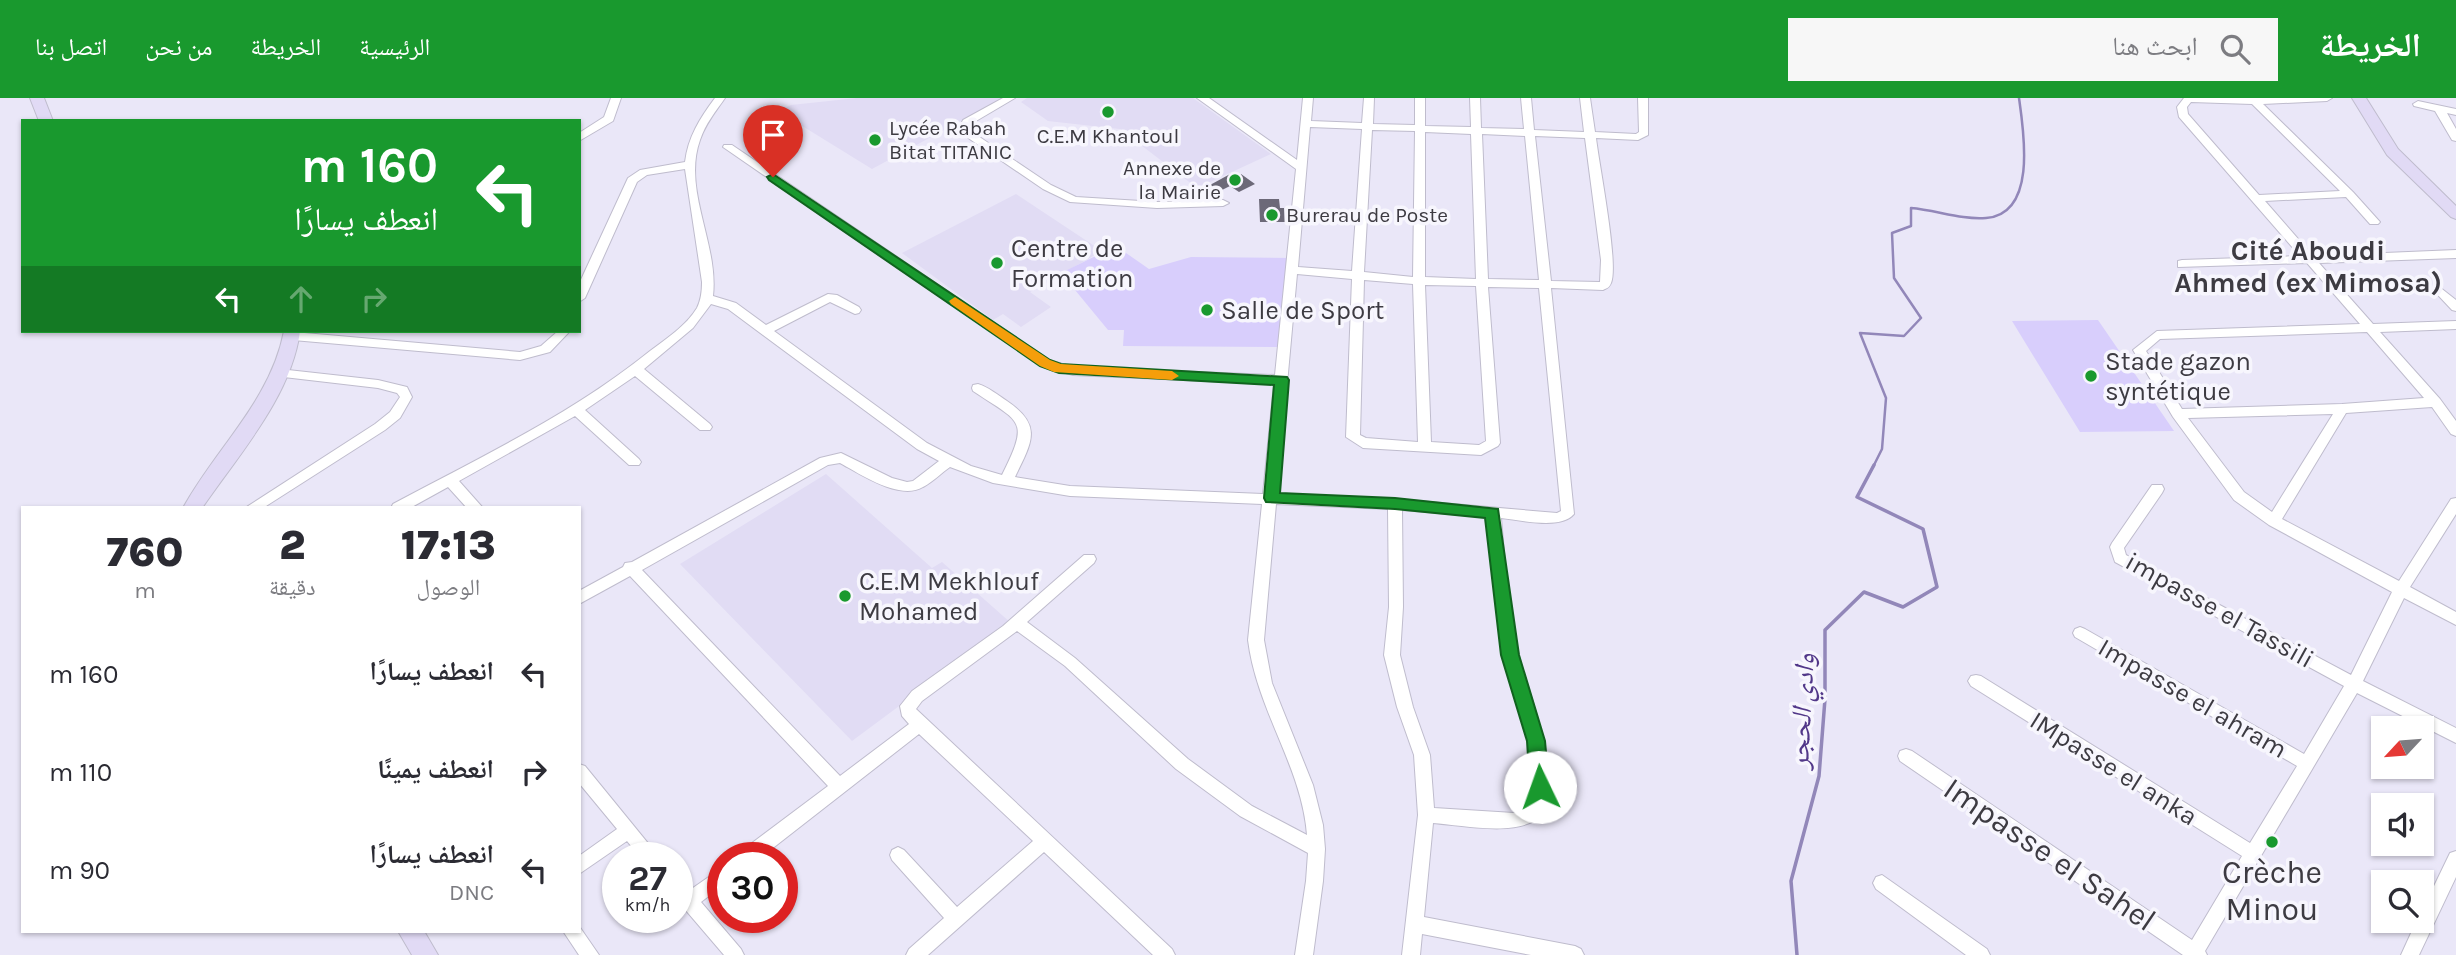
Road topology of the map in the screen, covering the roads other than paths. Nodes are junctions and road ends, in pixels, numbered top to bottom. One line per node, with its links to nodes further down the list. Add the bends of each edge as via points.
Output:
1 (37, 98): 19 (main road)
2 (617, 98): 26 (street, via 609,119)
3 (720, 98): 29 (street, via 700,126)
4 (1010, 98): 33 (street, via 967,122 963,131 1062,195 1090,202)
5 (1202, 98): 30 (street)
6 (1308, 98): 20 (street)
7 (1369, 98): 21 (street)
8 (1420, 98): 22 (street)
9 (1475, 98): 23 (street)
10 (1526, 98): 24 (street)
11 (1585, 98): 25 (street)
12 (1643, 98): 25 (street, via 1642,135)
13 (2327, 98): 15 (street)
14 (2359, 98): 34 (main road, via 2392,152)
15 (2255, 101): 31 (street); 32 (street, via 2188,99 2182,107 2183,115)
16 (2418, 104): 17 (street)
17 (2439, 109): 18 (street); 27 (street)
18 (2456, 112)
19 (45, 119)
20 (1305, 124): 21 (street); 30 (street)
21 (1368, 127): 22 (street); 40 (street)
22 (1420, 129): 23 (street); 41 (street)
23 (1475, 130): 24 (street); 42 (street)
24 (1528, 133): 25 (street); 43 (street)
25 (1589, 136): 43 (street, via 1607,260 1606,282 1600,287)
26 (581, 137)
27 (2456, 138)
28 (728, 147): 56 (street, via 1045,363 1073,371)
29 (687, 165): 45 (street, via 640,173 632,180); 46 (street, via 705,253)
30 (1300, 167): 39 (street)
31 (2349, 194): 32 (street); 35 (street)
32 (2255, 198): 37 (street)
33 (1223, 203)
34 (2456, 214)
35 (2374, 222)
36 (2456, 254): 37 (street)
37 (2309, 258): 38 (street); 50 (street)
38 (2182, 264)
39 (1293, 270): 40 (street); 56 (street)
40 (1358, 276): 41 (street); 64 (street, via 1353,437 1363,443)
41 (1419, 281): 42 (street); 64 (street)
42 (1482, 284): 43 (street); 64 (street, via 1493,443 1481,450)
43 (1546, 286): 77 (street, via 1568,512 1555,518)
44 (2442, 293): 47 (street)
45 (581, 294)
46 (706, 300): 51 (street, via 726,303); 54 (street, via 694,319)
47 (2456, 307)
48 (855, 310): 51 (street, via 828,298)
49 (2456, 325): 50 (street)
50 (2370, 328): 58 (street); 61 (street, via 2157,335 2140,350)
51 (767, 330): 65 (street)
52 (562, 333): 53 (street, via 550,348 520,356)
53 (292, 334): 55 (main road)
54 (636, 370): 60 (street); 62 (street)
55 (279, 373): 72 (main road, via 255,417); 73 (street, via 378,384 402,390 406,397 380,427)
56 (1282, 380): 70 (street)
57 (978, 388): 68 (street, via 1026,424 1026,440)
58 (2435, 402): 59 (street); 63 (street)
59 (2342, 409): 61 (street); 78 (street)
60 (577, 410): 66 (street); 67 (street)
61 (2178, 414): 78 (street, via 2239,496)
62 (705, 427)
63 (2456, 431)
64 (1425, 447)
65 (948, 461): 68 (street); 80 (street, via 917,485 907,487 841,458 825,461)
66 (634, 462)
67 (449, 480): 74 (street); 75 (street)
68 (1006, 481): 70 (street, via 1070,491)
69 (2157, 489): 87 (street, impasse el Tassili, via 2117,547 2120,558)
70 (1271, 498): 71 (street); 99 (street, via 1257,659 1311,803)
71 (1395, 504): 77 (street); 94 (street, via 1392,655 1422,755)
72 (193, 506)
73 (255, 506)
74 (402, 506)
75 (474, 506)
76 (2454, 512): 81 (street)
77 (1493, 513): 94 (street, via 1510,655 1540,762 1536,808 1528,818 1516,821)
78 (2274, 521): 81 (street)
79 (1089, 559): 84 (street)
80 (630, 567): 82 (street); 93 (street)
81 (2400, 591): 83 (street); 87 (street)
82 (581, 597)
83 (2456, 619)
84 (1017, 623): 88 (street, via 911,701 908,710); 99 (street, via 1070,662 1182,764 1246,811)
85 (2080, 633): 91 (street, Impasse el ahram)
86 (1976, 681): 100 (street, IMpasse el anka)
87 (2354, 684): 89 (street, impasse el Tassili); 91 (street)
88 (920, 725): 93 (street); 96 (street)
89 (2456, 736)
90 (1906, 756): 110 (street, Impasse el Sahel)
91 (2306, 763): 100 (street)
92 (581, 773): 95 (street)
93 (838, 786): 98 (street)
94 (1426, 815): 107 (street)
95 (629, 830): 97 (street); 103 (street)
96 (1045, 841): 106 (street); 115 (street)
97 (639, 842)
98 (766, 842)
99 (1317, 849): 116 (street)
100 (2253, 854): 110 (street)
101 (898, 855): 106 (street)
102 (2456, 859): 120 (street)
103 (581, 865)
104 (1882, 883): 119 (street)
105 (693, 906): 113 (street)
106 (957, 919): 114 (street)
107 (1416, 924): 117 (street); 118 (street)
108 (411, 933): 111 (main road)
109 (574, 933): 112 (street)
110 (2195, 954)
111 (426, 955)
112 (590, 955)
113 (735, 955)
114 (915, 955)
115 (1166, 955)
116 (1304, 955)
117 (1412, 955)
118 (1575, 955)
119 (1982, 955)
120 (2410, 955)

